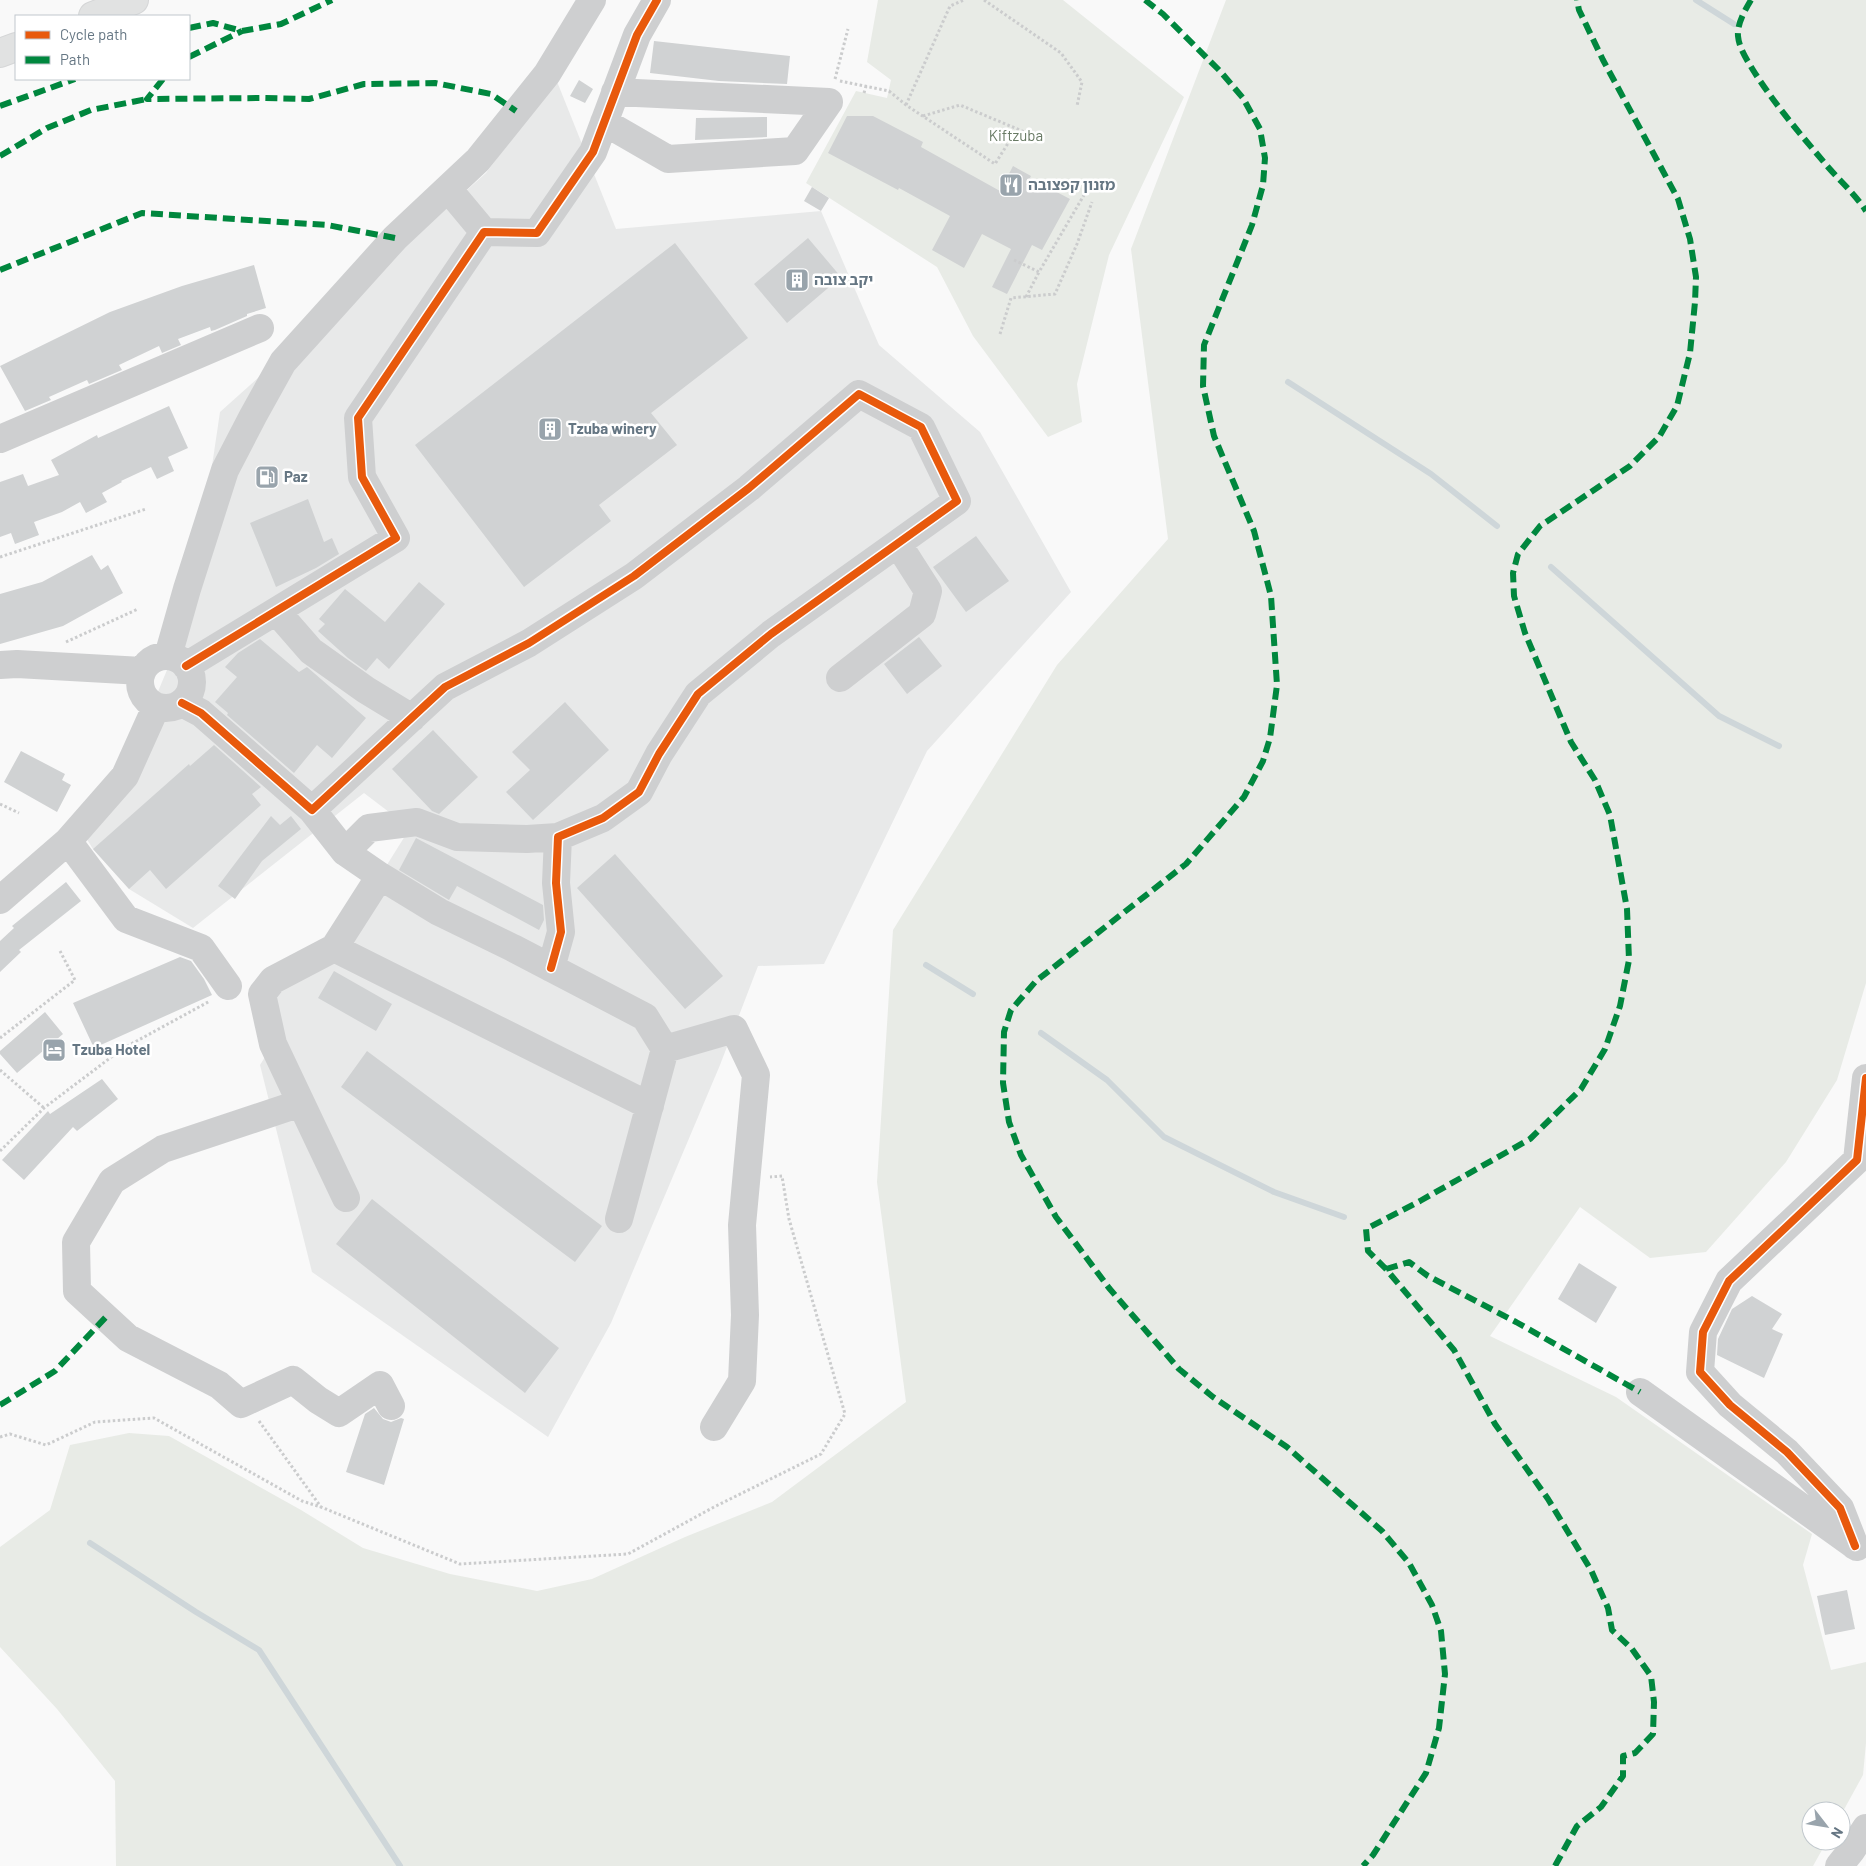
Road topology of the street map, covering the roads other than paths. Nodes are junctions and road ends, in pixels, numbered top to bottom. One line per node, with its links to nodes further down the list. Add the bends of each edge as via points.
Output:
1 (134, 0): 4 (main road)
2 (592, 0): 9 (street, via 547,74 478,160)
3 (657, 0): 7 (street, via 637,35)
4 (96, 15)
5 (15, 47): 6 (main road)
6 (0, 53)
7 (615, 92): 8 (street); 8 (street, via 832,91 795,150 668,159)
8 (604, 122): 10 (street, via 593,152 537,232)
9 (448, 190): 10 (street); 15 (street, via 395,238 283,362 225,470 187,589)
10 (484, 232): 14 (street, via 358,418 362,477 396,538)
11 (260, 328): 12 (street)
12 (0, 439)
13 (898, 544): 18 (street, via 928,591 922,614); 20 (street, via 957,502 921,428 859,394 750,488 634,576 529,642 445,687); 22 (street, via 771,634 698,694 639,792 603,818)
14 (277, 612): 15 (street); 20 (street, via 311,651)
15 (177, 661): 17 (street, via 153,659); 19 (street, via 192,682 187,697)
16 (0, 665): 17 (street)
17 (142, 670): 19 (street, via 140,678 145,698)
18 (840, 678)
19 (169, 705): 21 (street, via 201,713); 23 (street, via 125,776)
20 (412, 718): 21 (street)
21 (312, 810): 24 (street)
22 (558, 837): 24 (street, via 457,837 416,822 369,828); 28 (street, via 556,883 561,932)
23 (68, 842): 26 (street); 29 (street, via 126,919 201,948)
24 (345, 852): 25 (street)
25 (380, 876): 27 (street); 28 (street, via 439,912)
26 (0, 900)
27 (334, 948): 32 (street, via 273,980 262,994 273,1044); 33 (street)
28 (551, 968): 30 (street, via 645,1017)
29 (228, 986)
30 (665, 1048): 33 (street); 39 (street, via 734,1029 756,1075 742,1225 745,1315 742,1381)
31 (1866, 1078): 34 (street)
32 (301, 1103): 35 (street); 38 (street, via 163,1149 112,1181 76,1242 77,1291 128,1338 219,1385 241,1404 293,1380 339,1413 380,1385)
33 (650, 1106): 36 (street)
34 (1861, 1162): 40 (street, via 1729,1281 1703,1332 1700,1372 1730,1405 1787,1452 1840,1508)
35 (346, 1198)
36 (619, 1219)
37 (1640, 1392): 40 (street)
38 (391, 1406)
39 (714, 1427)
40 (1860, 1550)
41 (1866, 1828): 42 (street)
42 (1838, 1866)

